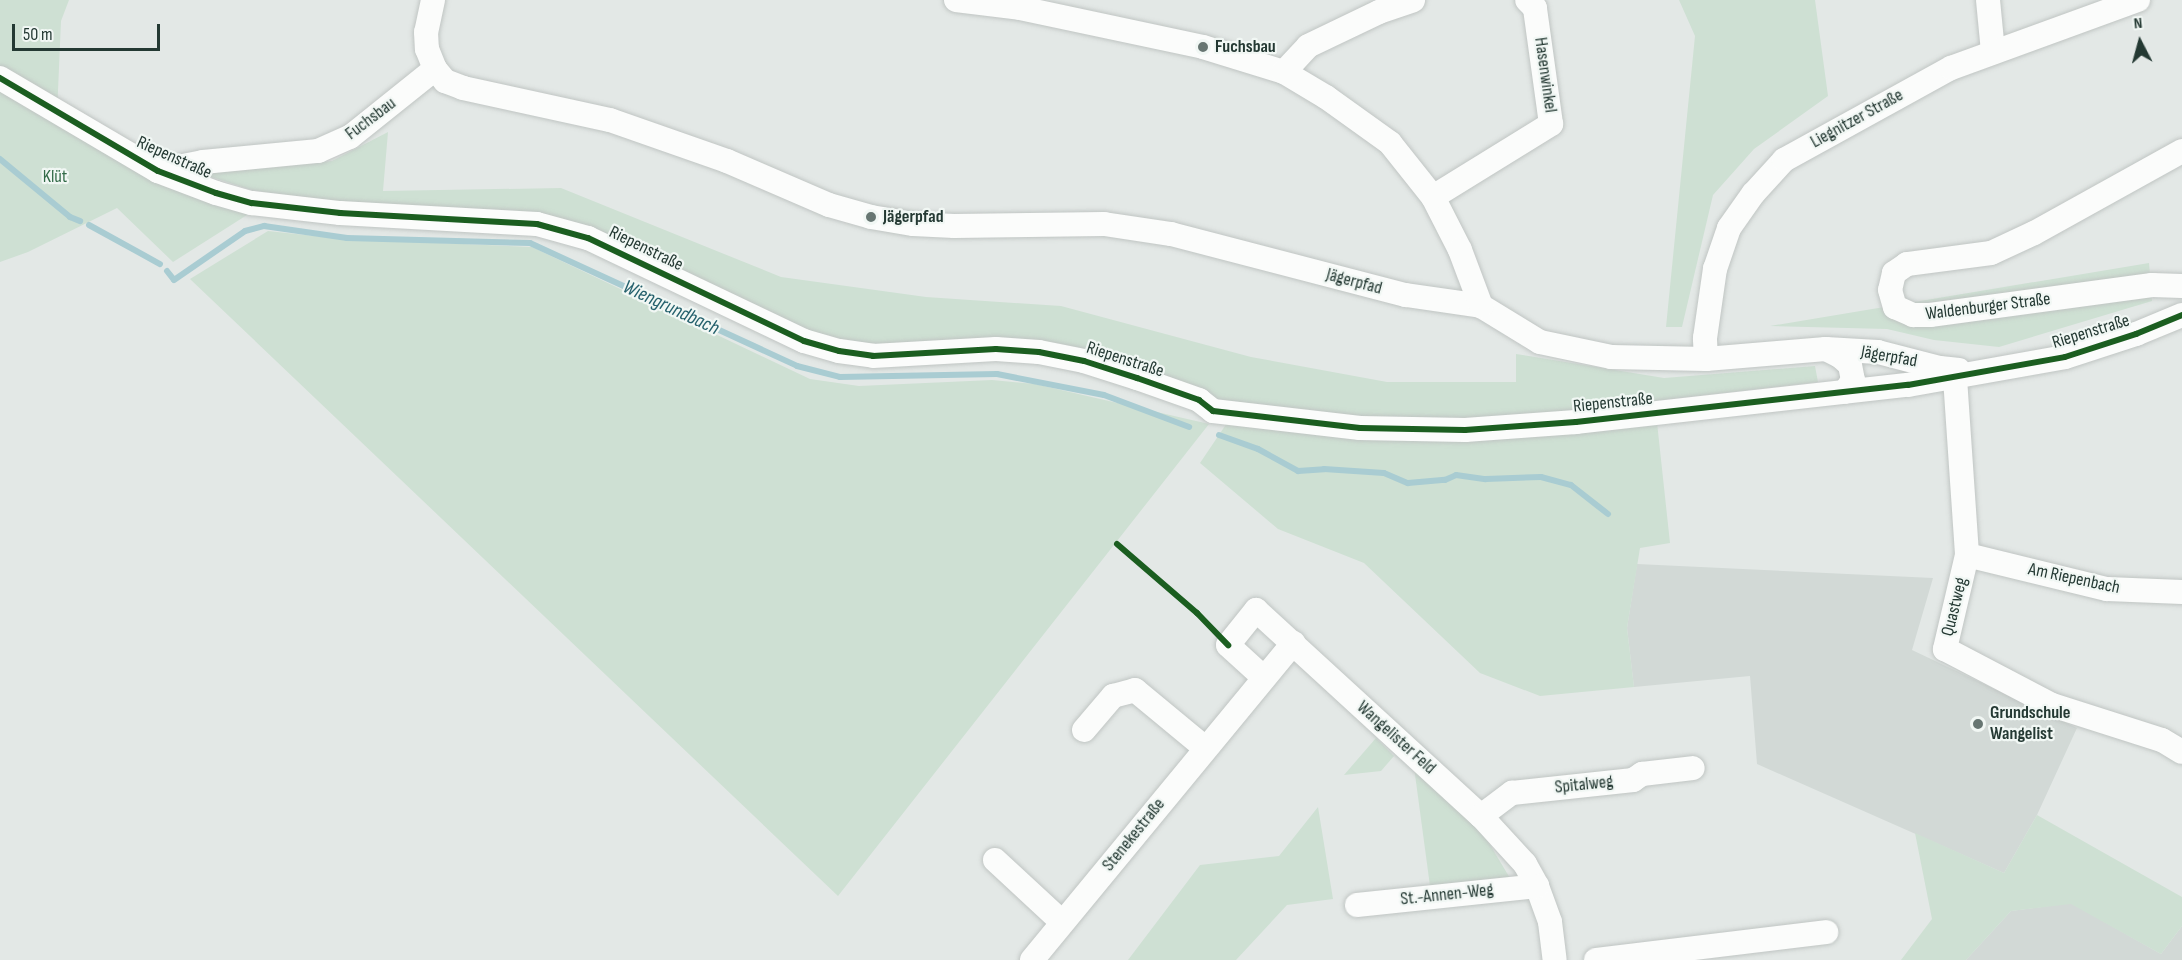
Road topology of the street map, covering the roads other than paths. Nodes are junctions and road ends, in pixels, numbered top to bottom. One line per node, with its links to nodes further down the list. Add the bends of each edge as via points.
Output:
1 (433, 0): 9 (street, via 426,40)
2 (956, 0): 7 (street)
3 (1413, 0): 10 (street, via 1308,46)
4 (1527, 0): 14 (street, Hasenwinkel, via 1535,8 1551,124)
5 (1988, 0): 8 (street)
6 (2138, 0): 8 (street, Liegnitzer Straße)
7 (1022, 4): 10 (street, via 1203,47)
8 (1993, 52): 19 (street, Liegnitzer Straße, via 1951,68 1784,160 1729,228 1715,269 1705,338)
9 (435, 69): 13 (street, Fuchsbau, via 350,137 318,151 203,162); 16 (street, Jägerpfad, via 445,81 464,88 610,120 727,161 829,205 871,217 954,226 1104,224 1171,234 1406,295)
10 (1284, 72): 14 (street, via 1390,143)
11 (0, 78): 13 (street, Riepenstraße)
12 (2182, 151): 15 (street, Waldenburger Straße, via 1991,253 1907,264 1894,273 1890,290 1895,307 1913,315 1930,315 2152,285)
13 (158, 171): 22 (street, Riepenstraße, via 252,202 340,213 537,224 588,238 804,341 839,351 873,356 996,349 1039,352 1137,378 1199,400 1213,411 1360,428 1465,430 1576,422)
14 (1433, 197): 16 (street, via 1460,250)
15 (2182, 286)
16 (1481, 306): 19 (street, Jägerpfad, via 1539,342 1611,357)
17 (2182, 315): 20 (street, Riepenstraße, via 2065,357)
18 (1826, 349): 19 (street, Jägerpfad); 20 (street, Jägerpfad, via 1878,352 1940,368); 22 (street, Jägerpfad, via 1850,365 1853,380)
19 (1706, 359)
20 (1987, 372): 21 (street, Riepenstraße)
21 (1954, 378): 22 (street, Riepenstraße); 23 (street, Quastweg)
22 (1845, 392)
23 (1967, 555): 24 (street, Am Riepenbach, via 2108,589); 29 (street, Quastweg, via 1945,649 2052,705 2162,740)
24 (2182, 592)
25 (1293, 643): 26 (street, Stenekestraße); 26 (street, Wangelister Feld, via 1256,610 1228,645); 31 (street, Wangelister Feld)
26 (1263, 677): 28 (street, Stenekestraße)
27 (1084, 730): 28 (street, via 1113,696 1135,690)
28 (1205, 748): 35 (street, Stenekestraße)
29 (2182, 752)
30 (1693, 768): 31 (street, Spitalweg, via 1642,774 1633,780 1512,793)
31 (1481, 816): 33 (street, Wangelister Feld, via 1526,864)
32 (995, 860): 35 (street)
33 (1537, 886): 34 (street, St.-Annen-Weg); 38 (street, Wangelister Feld, via 1550,922)
34 (1357, 905)
35 (1062, 922): 37 (street, Stenekestraße)
36 (1826, 932): 39 (street)
37 (1032, 960)
38 (1555, 960)
39 (1596, 960)

